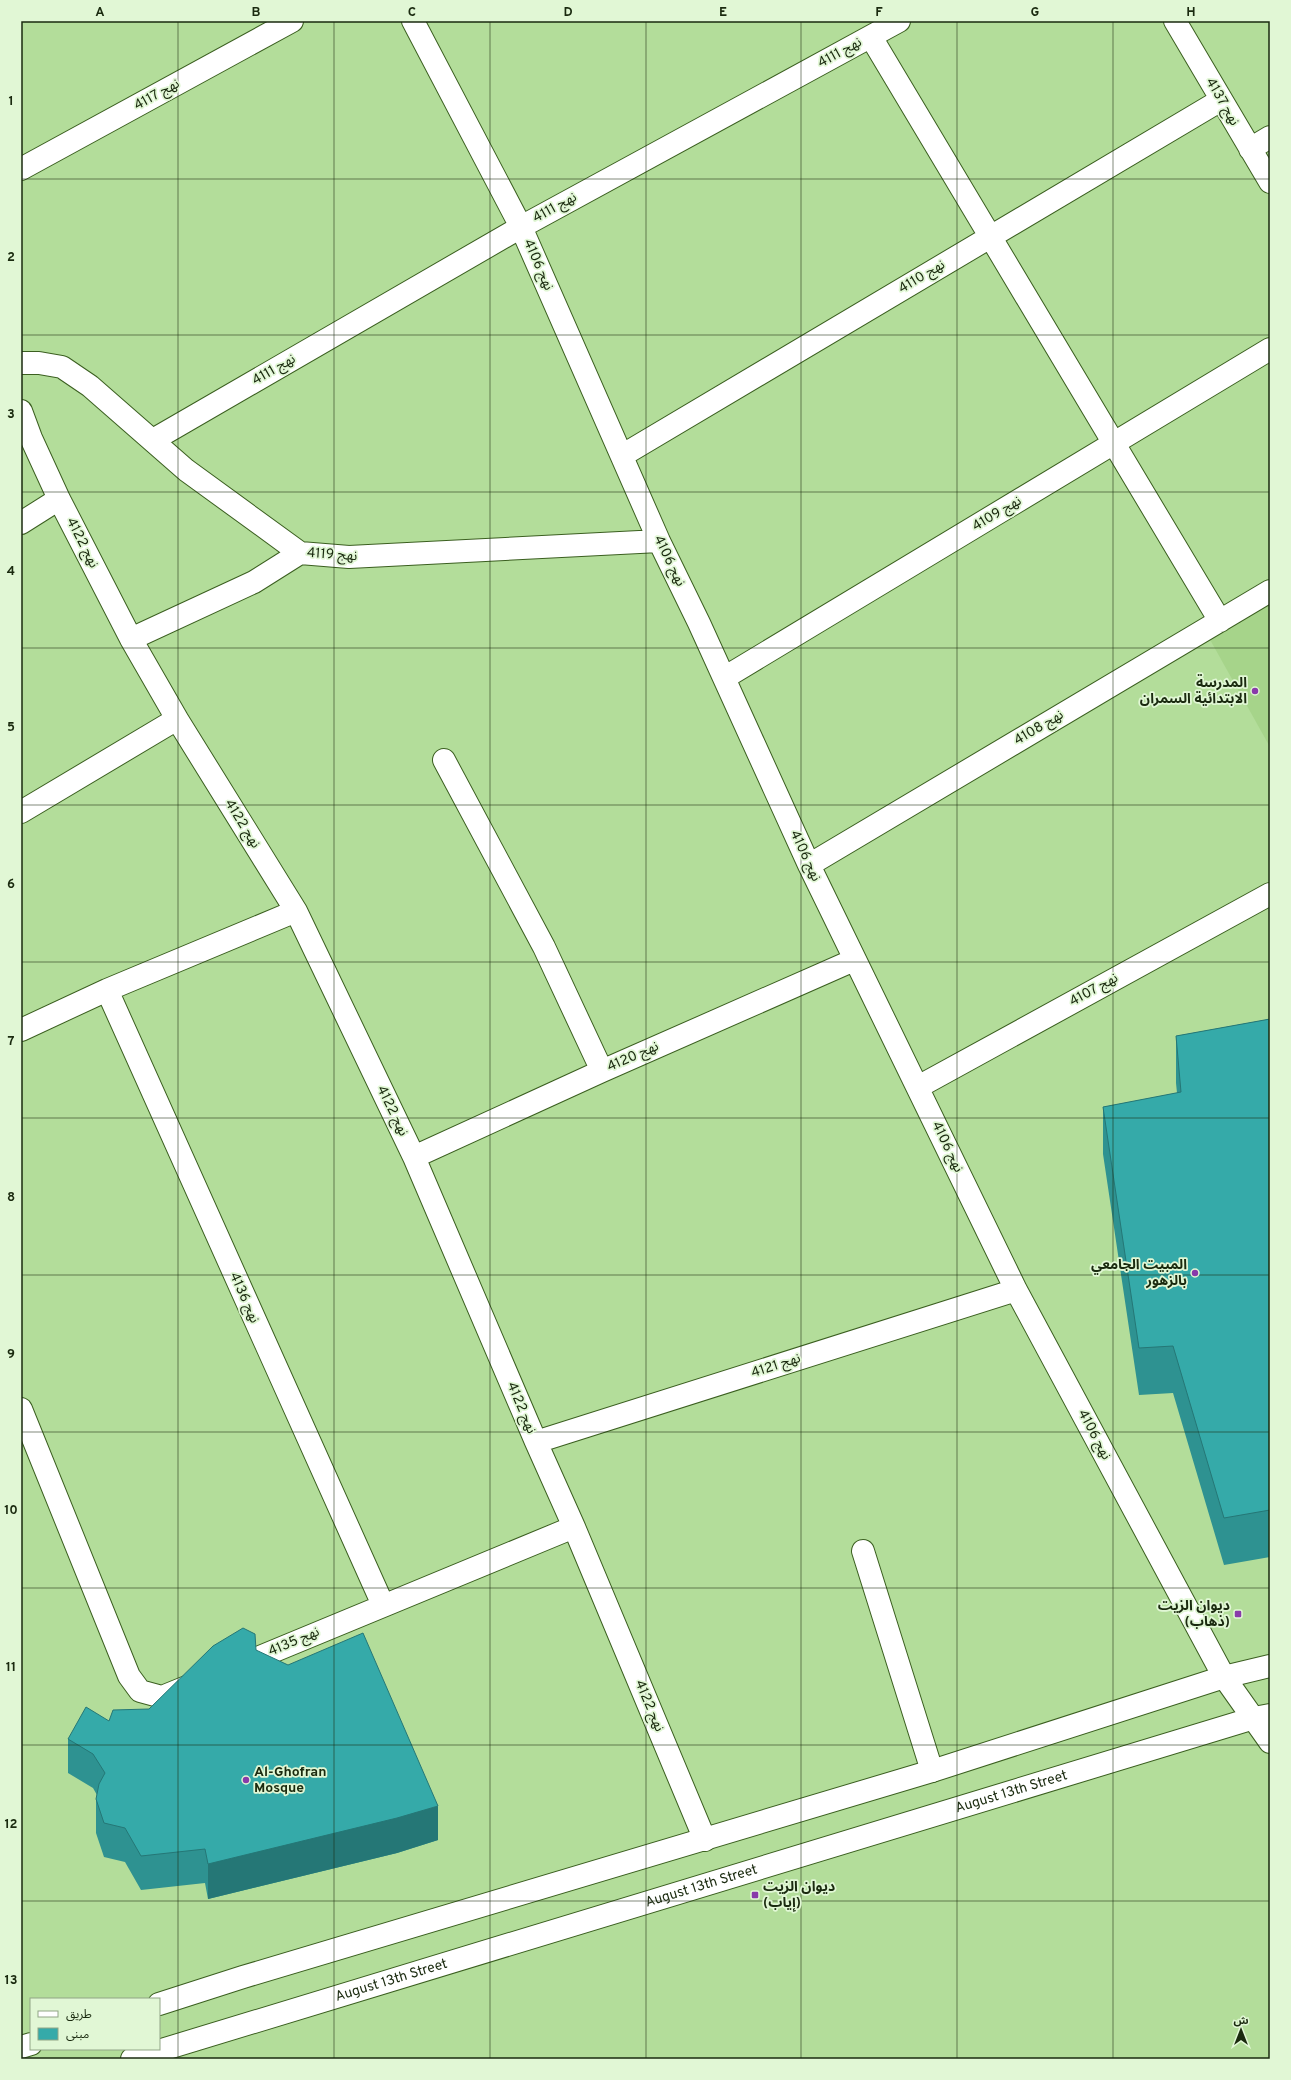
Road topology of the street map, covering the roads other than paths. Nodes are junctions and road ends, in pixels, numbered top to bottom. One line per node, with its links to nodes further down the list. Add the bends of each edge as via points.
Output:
1 (292, 21): 9 (street, نهج 4117)
2 (900, 21): 5 (street, نهج 4111)
3 (1174, 21): 6 (street, نهج 4137)
4 (415, 22): 11 (street, نهج 4106)
5 (870, 37): 11 (street, نهج 4111); 12 (street)
6 (1221, 100): 8 (street, نهج 4137); 12 (street, نهج 4110)
7 (1270, 137): 8 (street)
8 (1250, 149): 10 (street, نهج 4137)
9 (21, 169)
10 (1270, 182)
11 (520, 227): 16 (street, نهج 4111); 19 (street, نهج 4106)
12 (989, 237): 18 (street); 19 (street, نهج 4110)
13 (1270, 349): 18 (street, نهج 4109)
14 (21, 363): 16 (street, نهج 4119, via 62,367 90,386)
15 (21, 412): 17 (street, نهج 4122)
16 (153, 440): 23 (street, نهج 4119, via 186,470)
17 (26, 441): 20 (street, نهج 4122)
18 (1115, 444): 25 (street); 27 (street, نهج 4109)
19 (623, 455): 22 (street, نهج 4106)
20 (59, 499): 21 (street); 26 (street, نهج 4122)
21 (21, 523)
22 (659, 541): 23 (street, نهج 4119, via 349,557); 27 (street, نهج 4106)
23 (300, 553): 26 (street, via 254,582)
24 (1270, 591): 25 (street, نهج 4108)
25 (1220, 621): 31 (street, نهج 4108)
26 (131, 639): 28 (street, نهج 4122)
27 (724, 678): 31 (street, نهج 4106)
28 (177, 719): 30 (street); 33 (street, نهج 4122)
29 (444, 760): 37 (street, via 544,947)
30 (21, 812)
31 (809, 865): 34 (street, نهج 4106)
32 (1270, 894): 38 (street, نهج 4107)
33 (296, 910): 35 (street); 39 (street, نهج 4122)
34 (854, 960): 37 (street, نهج 4120); 38 (street, نهج 4106)
35 (107, 990): 36 (street); 45 (street, نهج 4136)
36 (24, 1026)
37 (602, 1071): 39 (street, نهج 4120)
38 (918, 1087): 40 (street, نهج 4106)
39 (414, 1157): 42 (street, نهج 4122)
40 (1016, 1290): 42 (street, نهج 4121); 47 (street, نهج 4106)
41 (21, 1409): 45 (street, نهج 4135, via 129,1676 140,1691 162,1697)
42 (536, 1442): 43 (street, نهج 4122)
43 (574, 1526): 45 (street, نهج 4135); 51 (street, نهج 4122)
44 (862, 1552): 50 (street)
45 (383, 1605)
46 (1270, 1666): 47 (street)
47 (1224, 1677): 48 (street, نهج 4106); 50 (street)
48 (1262, 1716): 49 (street, نهج 4106); 53 (street, August 13th Street)
49 (1270, 1742)
50 (932, 1771): 51 (street)
51 (705, 1840): 52 (street)
52 (160, 2004)
53 (132, 2059)

